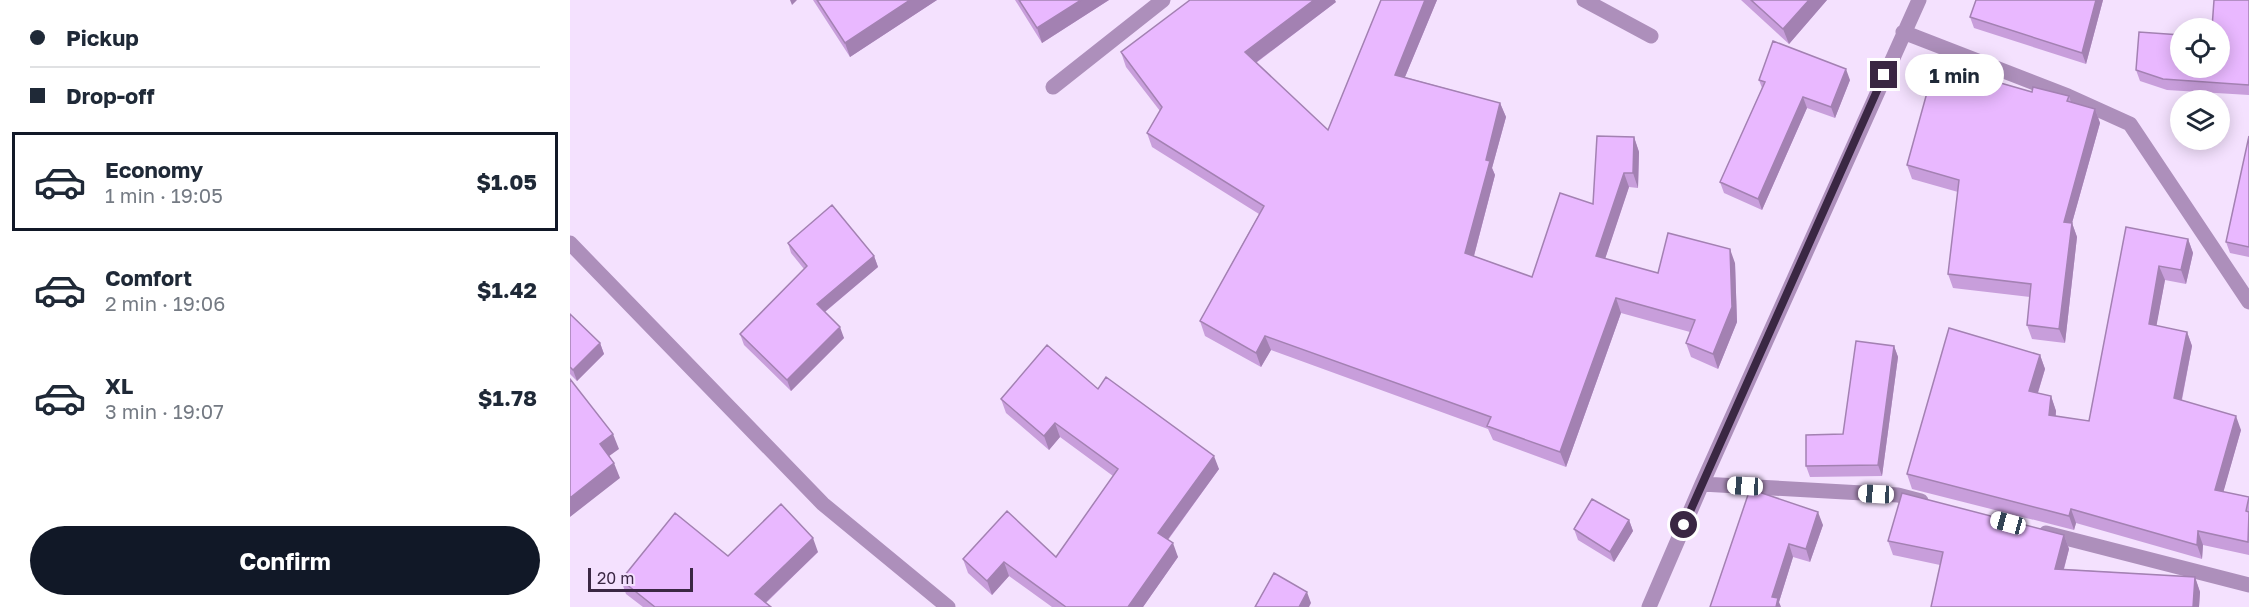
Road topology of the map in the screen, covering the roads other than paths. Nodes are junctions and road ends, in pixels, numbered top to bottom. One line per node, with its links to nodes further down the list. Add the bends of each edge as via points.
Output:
1 (1163, 0): 6 (street)
2 (1584, 0): 5 (street)
3 (1919, 0): 4 (street)
4 (1903, 32): 8 (street, via 2130,124); 9 (street)
5 (1651, 36)
6 (1053, 87)
7 (570, 243): 13 (street, via 823,504)
8 (2249, 302)
9 (1702, 484): 10 (street, via 1898,495); 14 (street)
10 (1932, 504)
11 (2034, 530): 12 (street)
12 (2249, 585)
13 (948, 607)
14 (1649, 607)

